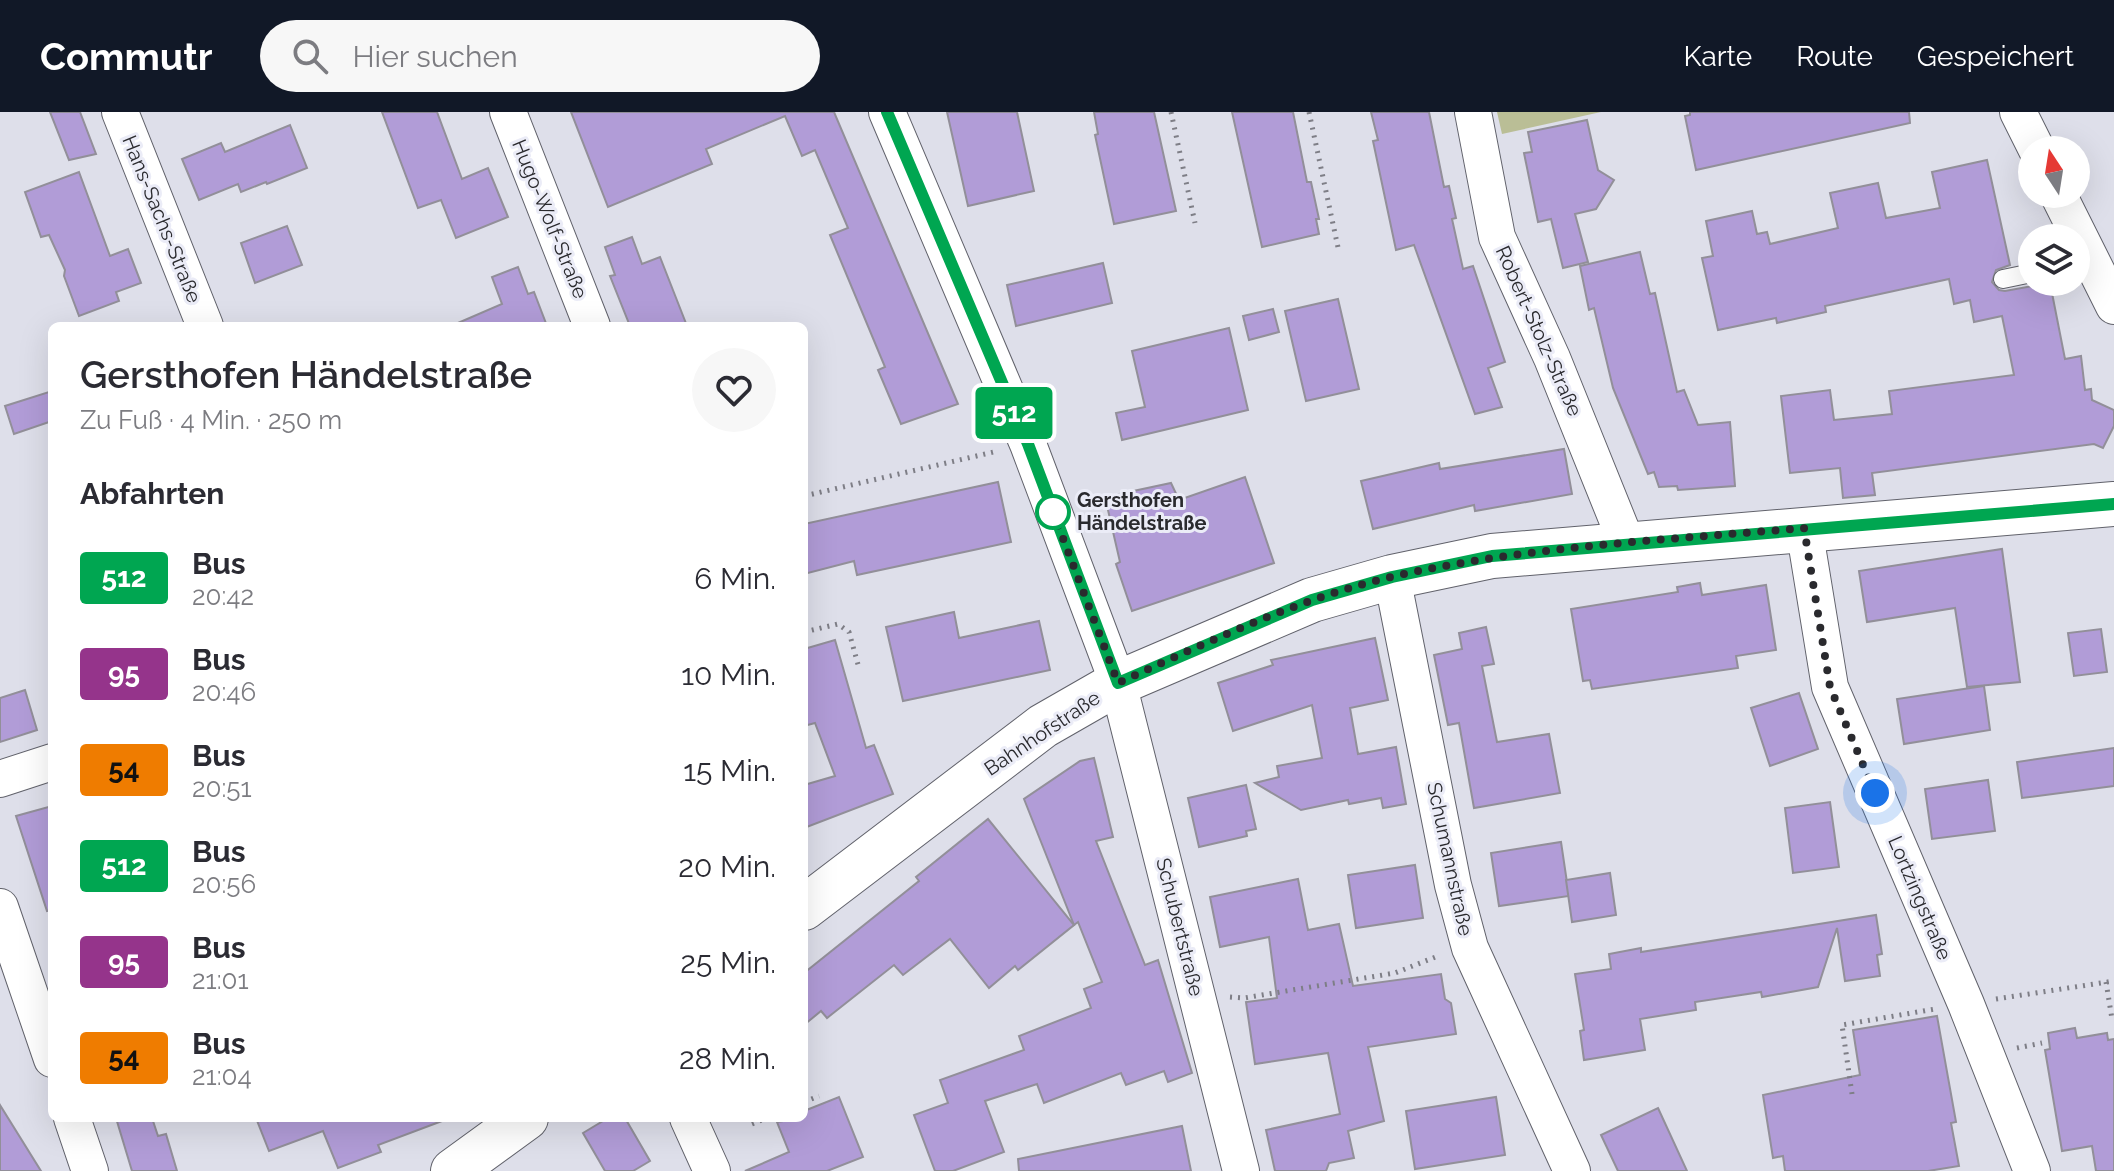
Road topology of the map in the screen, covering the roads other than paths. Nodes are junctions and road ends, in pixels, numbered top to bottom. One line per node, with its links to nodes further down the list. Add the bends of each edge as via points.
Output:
1 (120, 112): 12 (street, Hans-Sachs-Straße)
2 (508, 112): 13 (street, Hugo-Wolf-Straße)
3 (887, 112): 18 (street, Schubertstraße, via 1028,444)
4 (1473, 112): 16 (street, Robert-Stolz-Straße, via 1497,237)
5 (2018, 112): 6 (street)
6 (2030, 136)
7 (2065, 208): 8 (street)
8 (2094, 263): 11 (street)
9 (2018, 276): 10 (lane)
10 (2003, 279)
11 (2114, 306)
12 (203, 322)
13 (590, 322)
14 (2114, 504): 15 (main road, Bahnhofstraße)
15 (1804, 528): 16 (main road, Bahnhofstraße); 32 (street, Lortzingstraße, via 1830,687)
16 (1627, 544): 17 (main road, Bahnhofstraße, via 1492,556)
17 (1392, 577): 18 (main road, Bahnhofstraße, via 1312,600); 31 (street, Schumannstraße, via 1468,940)
18 (1118, 683): 21 (main road, Bahnhofstraße, via 1043,726); 30 (street, Schubertstraße)
19 (48, 763): 20 (street)
20 (0, 779)
21 (808, 905)
22 (0, 907): 23 (street)
23 (48, 1047)
24 (73, 1122): 27 (street)
25 (520, 1122): 28 (main road)
26 (690, 1122): 29 (street)
27 (90, 1171)
28 (453, 1171)
29 (712, 1171)
30 (1241, 1171)
31 (1572, 1171)
32 (2032, 1171)

